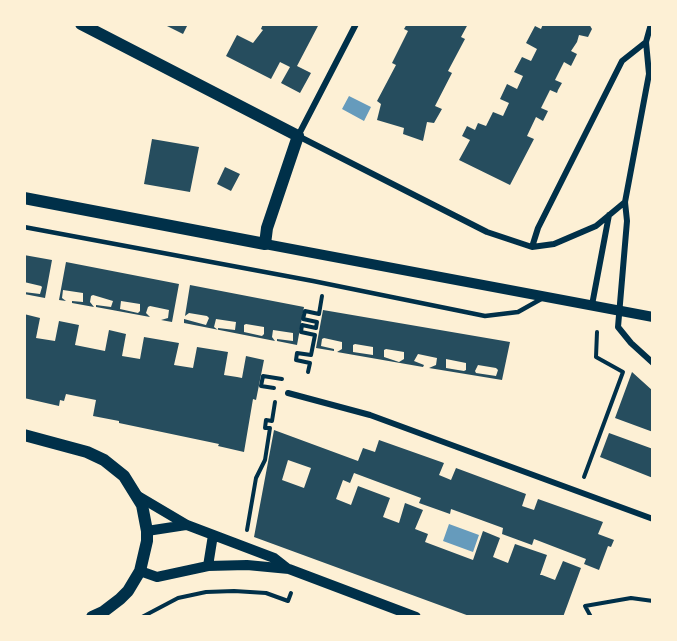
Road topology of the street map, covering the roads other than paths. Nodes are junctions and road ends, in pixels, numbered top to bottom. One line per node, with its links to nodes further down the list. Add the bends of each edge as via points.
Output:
1 (81, 24): 5 (main road)
2 (356, 24): 5 (street)
3 (651, 24): 4 (street)
4 (646, 42): 7 (street, via 649,74); 11 (street, via 622,61)
5 (298, 136): 10 (main road); 11 (street, via 487,232)
6 (24, 198): 10 (main road)
7 (625, 202): 8 (street); 14 (street, via 627,221)
8 (609, 214): 11 (street, via 596,226 554,244); 13 (street)
9 (24, 227): 12 (lane, via 485,316 518,312)
10 (265, 244): 12 (street)
11 (532, 247)
12 (545, 297): 13 (street)
13 (592, 305): 14 (street)
14 (619, 311): 15 (street); 16 (street, via 618,327)
15 (653, 317)
16 (653, 363)
17 (288, 393): 20 (street, via 370,415)
18 (24, 435): 19 (main road, via 104,459 124,476)
19 (138, 496): 21 (street); 22 (main road)
20 (653, 519)
21 (187, 525): 22 (street); 23 (street)
22 (147, 531): 26 (main road)
23 (213, 536): 24 (street); 25 (street, via 274,558)
24 (208, 566): 25 (street); 26 (street, via 157,577)
25 (289, 569): 28 (street)
26 (140, 571): 27 (main road, via 120,599)
27 (92, 617)
28 (416, 617)

